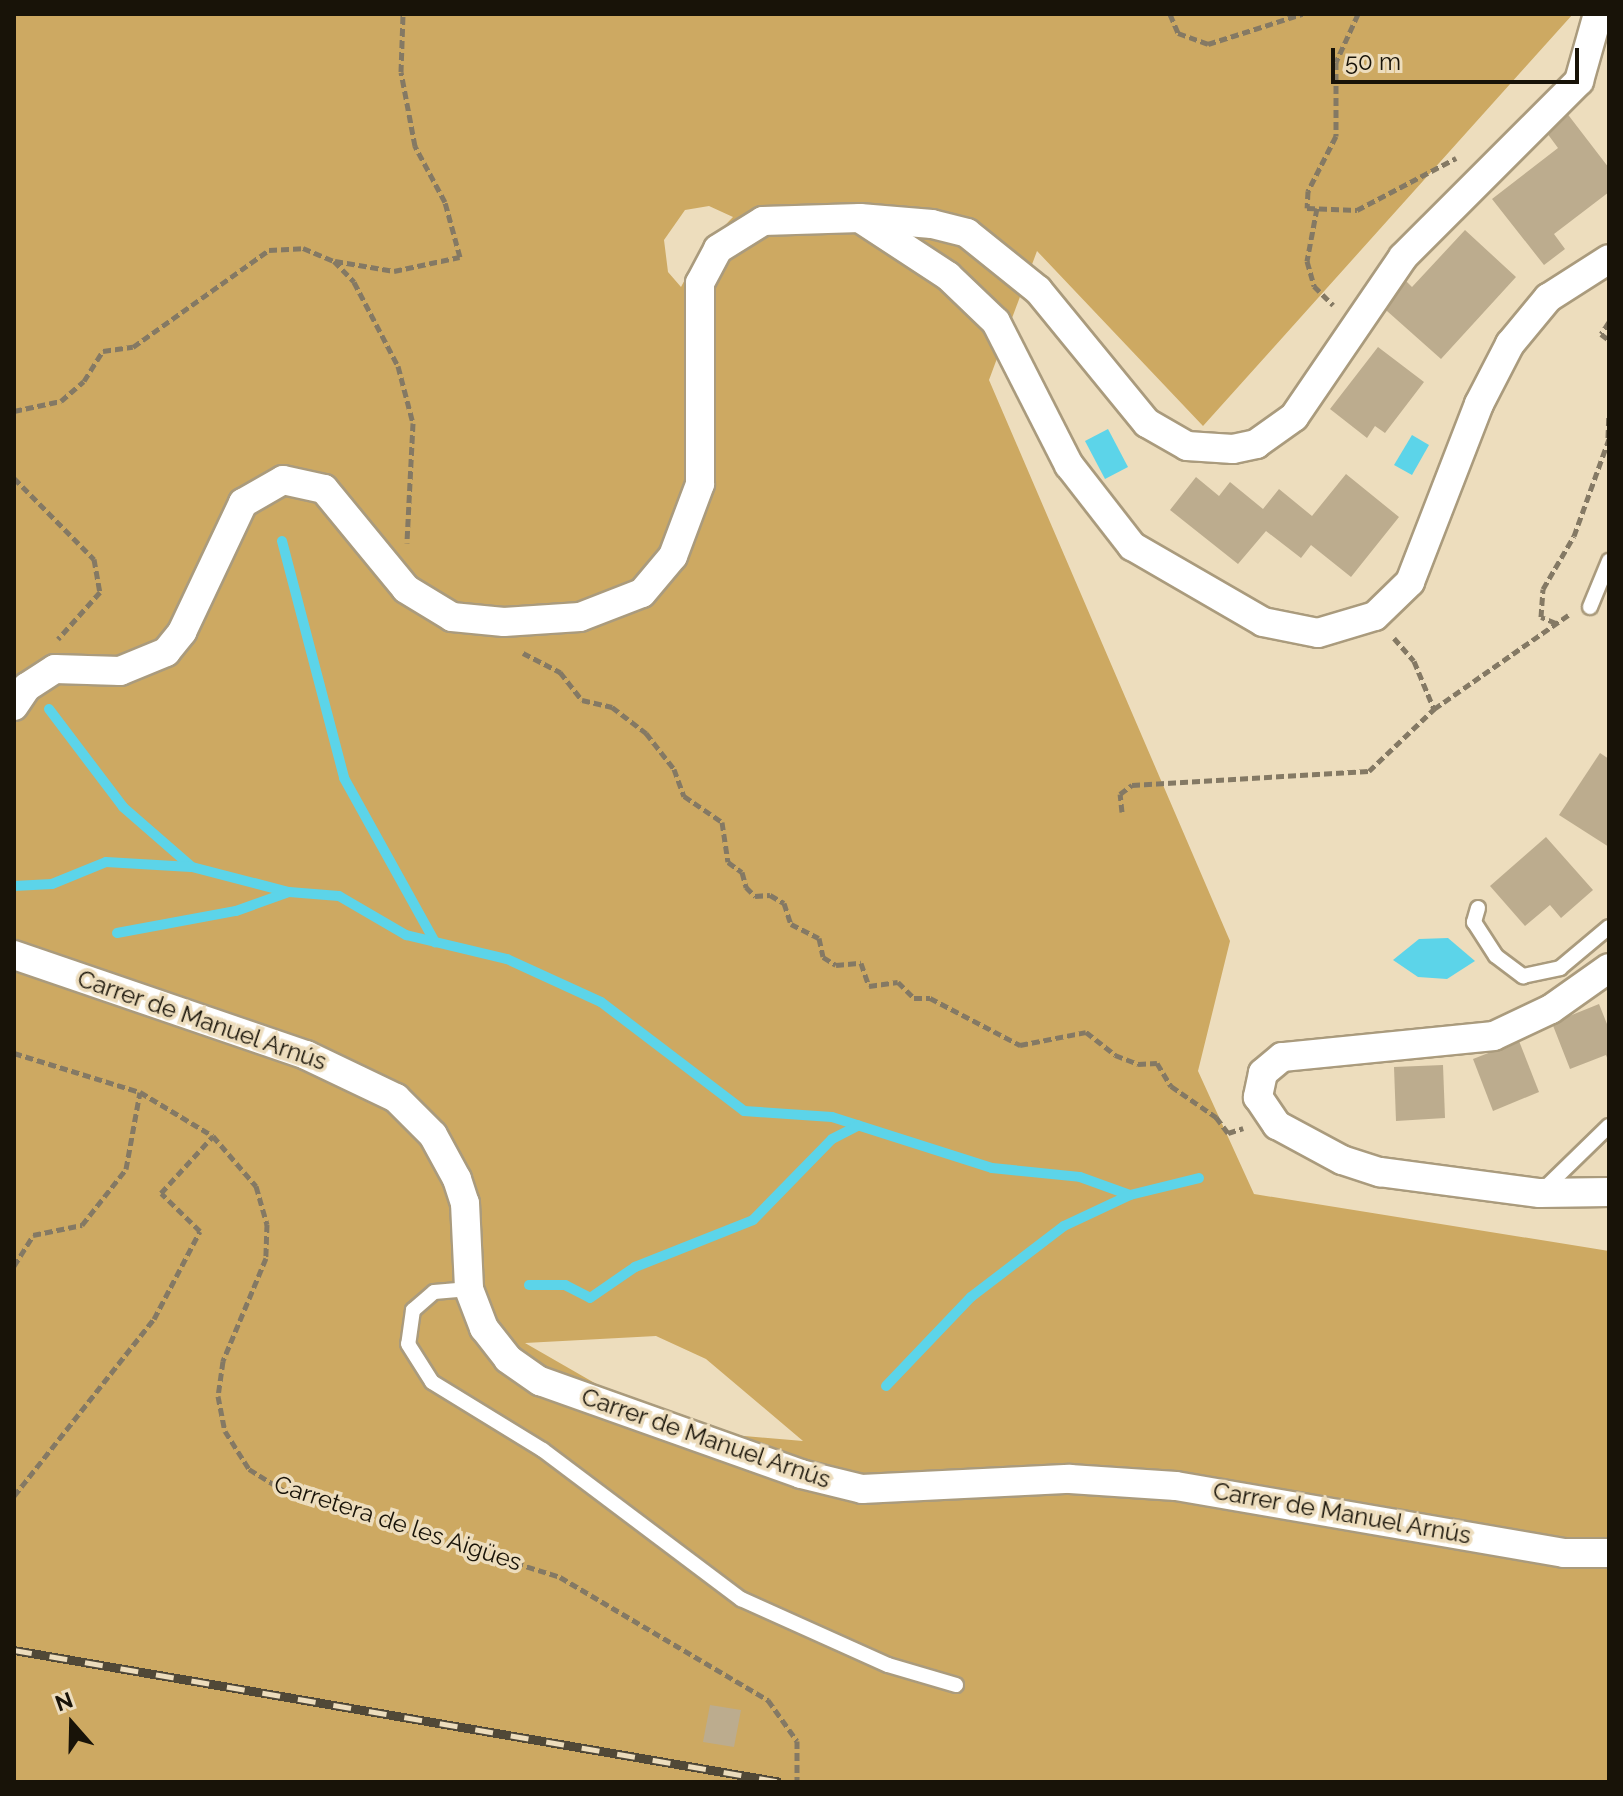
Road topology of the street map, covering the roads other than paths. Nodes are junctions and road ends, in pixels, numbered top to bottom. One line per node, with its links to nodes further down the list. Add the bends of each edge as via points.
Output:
1 (1598, 14): 2 (street, via 1579,81 1403,257 1308,399 1276,433 1233,449 1187,446 1147,423 1038,290 987,245 950,227)
2 (860, 218): 3 (street, via 948,276 996,322 1069,465 1132,546 1263,622 1318,633 1375,616 1410,582 1426,555 1479,404 1510,344 1559,288); 6 (street, via 763,221 731,236 707,265 697,303 700,484 673,556 642,593 580,617 477,622 429,605 400,582 324,489 298,480 270,483 243,503 166,652 134,669 55,669 27,687)
3 (1609, 259)
4 (1609, 561): 5 (lane)
5 (1590, 607)
6 (14, 706)
7 (1478, 908): 8 (lane, via 1474,922 1496,956 1523,976 1560,968)
8 (1609, 927)
9 (14, 955): 14 (street, Carrer de Manuel Arnús, via 306,1055 396,1098 433,1135 457,1179 465,1203)
10 (1609, 968): 13 (street, via 1551,1009 1494,1036 1282,1057 1259,1085 1265,1113 1342,1160 1380,1172)
11 (1609, 1126): 13 (lane)
12 (1609, 1192): 13 (street)
13 (1540, 1193)
14 (469, 1289): 15 (street, Carrer de Manuel Arnús, via 495,1345 540,1381 831,1483 893,1492 999,1481 1176,1486 1564,1553); 16 (lane, via 434,1292 413,1310 408,1344 432,1382 543,1450 741,1599 888,1665)
15 (1609, 1553)
16 (956, 1685)

